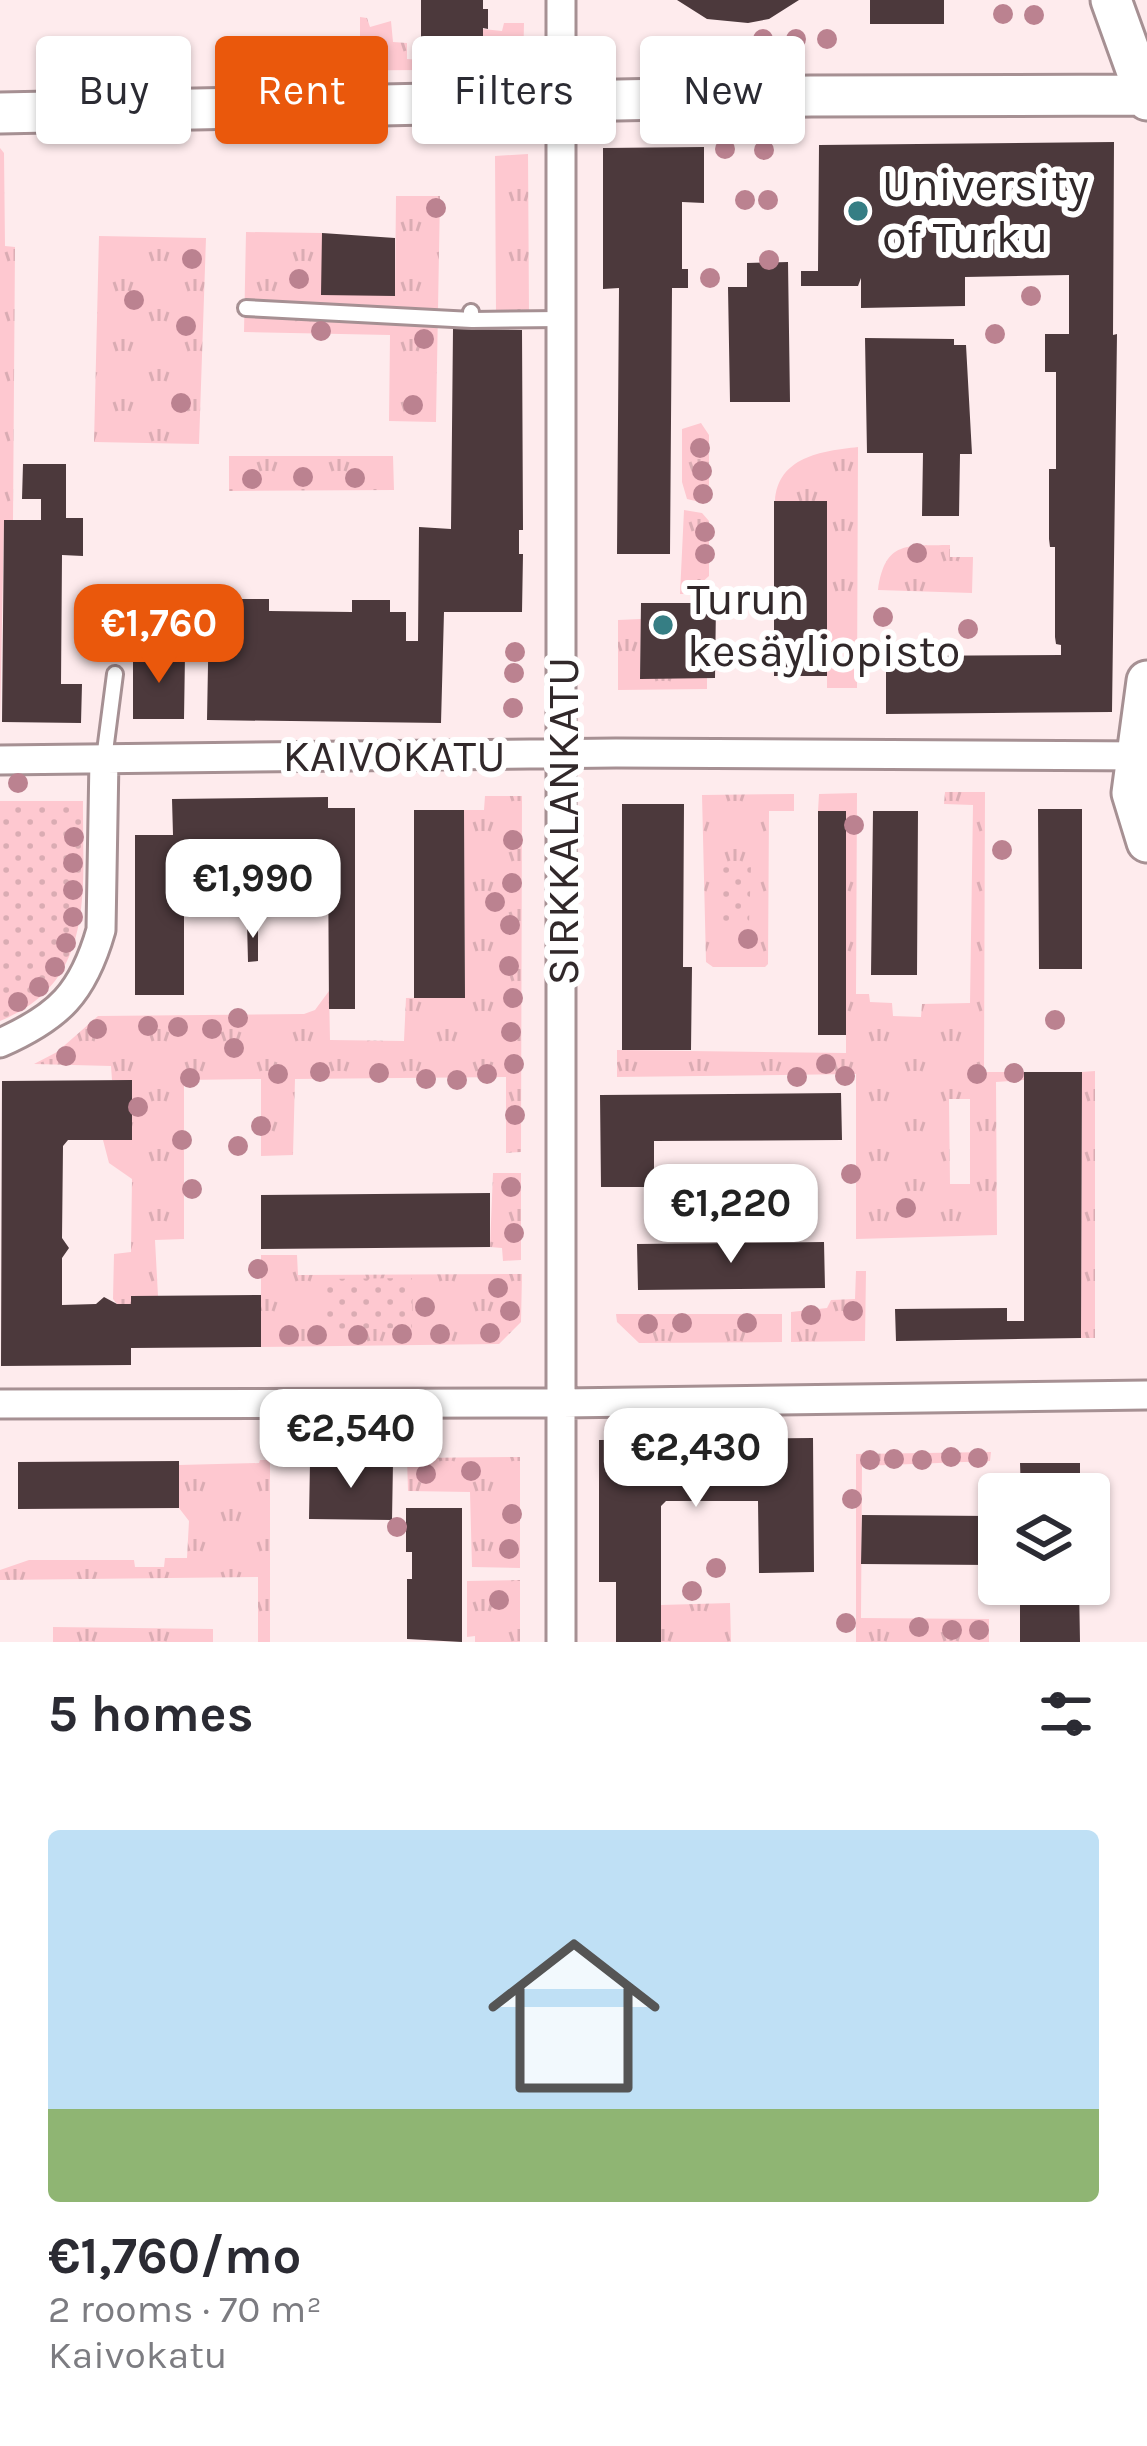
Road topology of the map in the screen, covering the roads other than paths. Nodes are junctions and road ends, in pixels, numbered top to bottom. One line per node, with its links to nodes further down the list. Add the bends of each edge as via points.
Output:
1 (561, 0): 3 (street, SIRKKALANKATU)
2 (1111, 0): 4 (street)
3 (561, 36)
4 (1147, 97): 5 (street)
5 (616, 101)
6 (412, 104): 7 (street)
7 (0, 113)
8 (561, 144): 10 (street, SIRKKALANKATU)
9 (246, 308): 10 (lane, via 443,324 471,316)
10 (563, 320): 13 (street, SIRKKALANKATU)
11 (116, 674): 15 (lane)
12 (1147, 681): 14 (street)
13 (564, 754): 14 (street, KAIVOKATU); 15 (street, KAIVOKATU); 20 (street, SIRKKALANKATU)
14 (1141, 756): 17 (street, via 1132,793)
15 (104, 759): 16 (street, KAIVOKATU); 18 (street, via 93,957 62,1006)
16 (0, 760)
17 (1147, 842)
18 (0, 1043)
19 (1147, 1395): 20 (street)
20 (562, 1403): 21 (street); 22 (street, SIRKKALANKATU)
21 (0, 1405)
22 (561, 1642)

